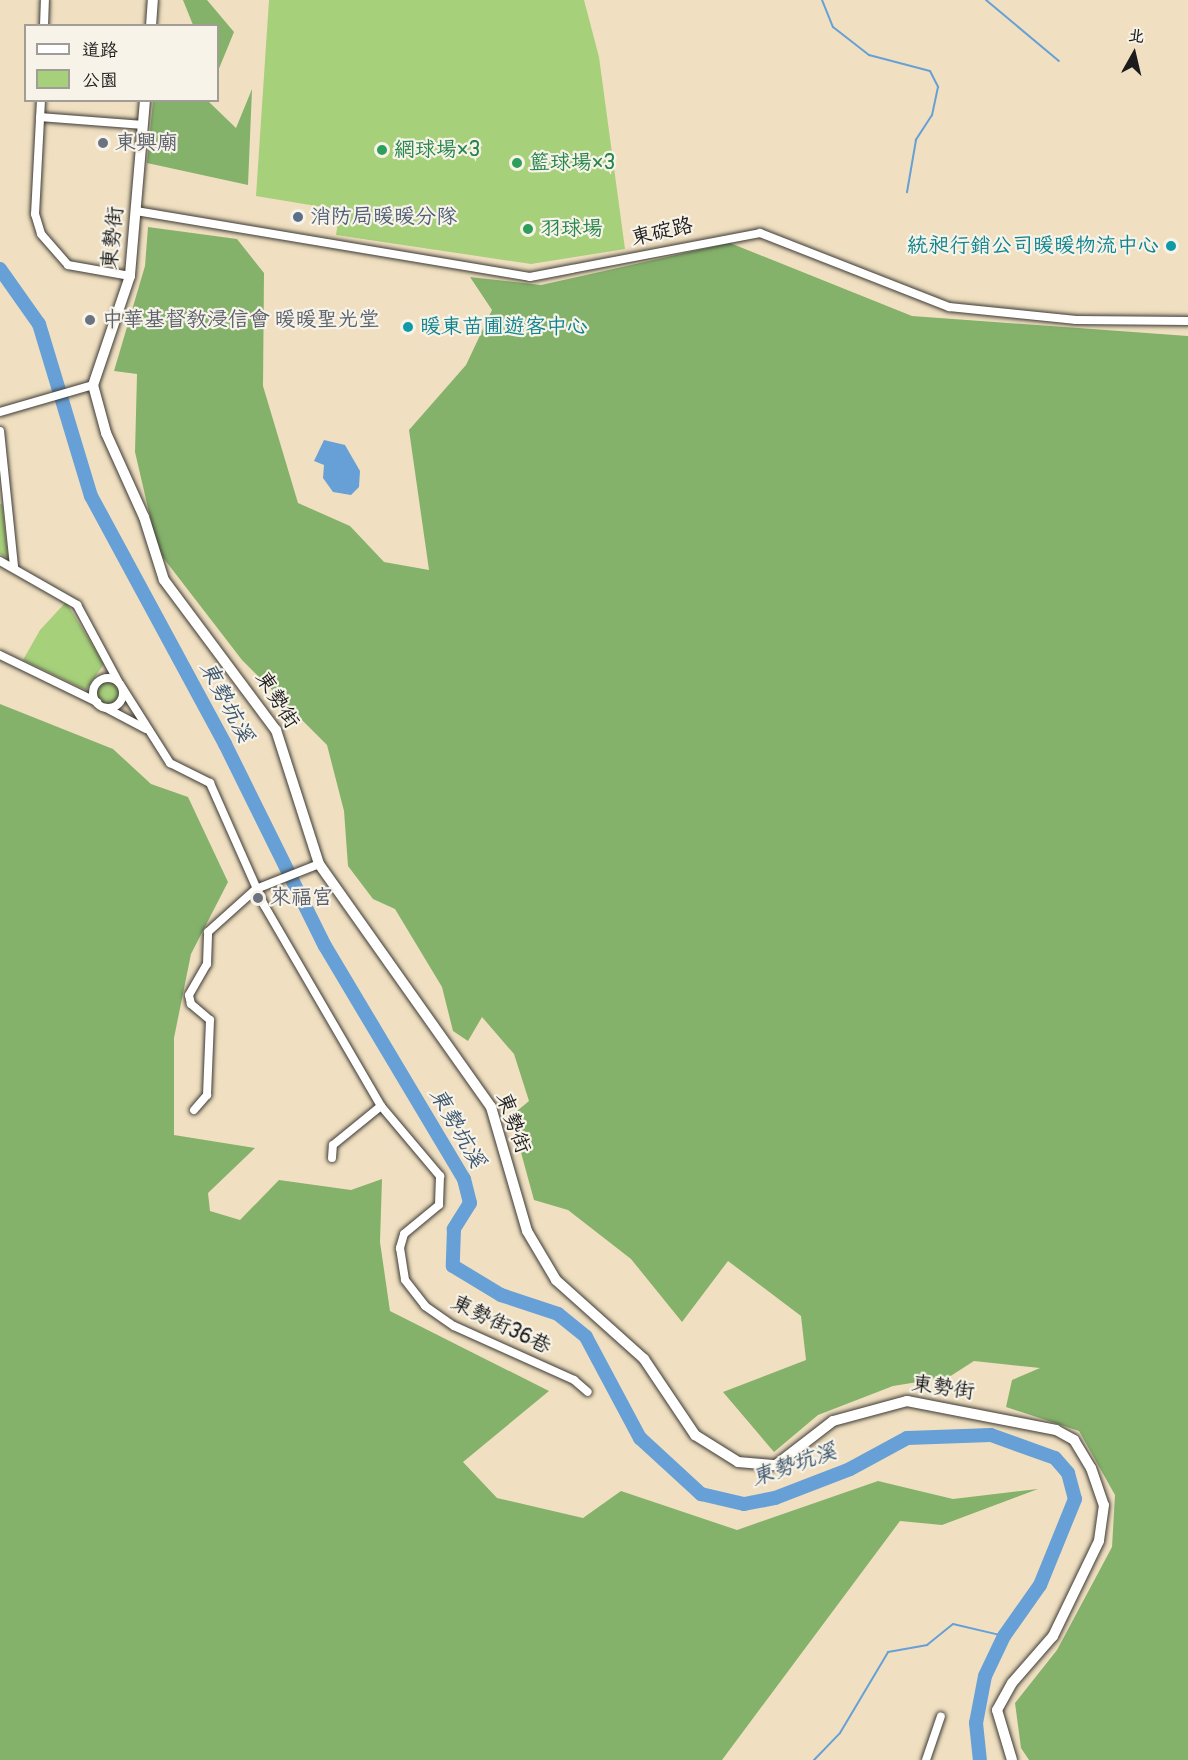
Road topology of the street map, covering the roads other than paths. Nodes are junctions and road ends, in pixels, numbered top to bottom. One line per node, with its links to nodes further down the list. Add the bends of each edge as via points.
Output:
1 (45, 0): 3 (street)
2 (153, 0): 4 (main road)
3 (44, 24)
4 (151, 24)
5 (41, 102): 7 (street)
6 (145, 102): 8 (main road, 東勢街)
7 (40, 117): 8 (street); 10 (street, via 34,214 41,234 68,265)
8 (142, 125): 9 (main road, 東勢街)
9 (136, 211): 10 (main road, 東勢街); 11 (street, 東碇路, via 530,277 760,233 949,307 1096,321)
10 (130, 276): 12 (main road, 東勢街)
11 (1188, 321)
12 (88, 386): 13 (street); 24 (main road, 東勢街, via 144,517 164,580 276,730)
13 (0, 412)
14 (0, 430): 15 (street)
15 (3, 500): 17 (street)
16 (0, 561): 17 (street)
17 (14, 567): 19 (street, via 76,605)
18 (0, 655): 21 (street)
19 (118, 681): 20 (street); 21 (street, via 104,678 96,684)
20 (123, 689): 22 (street, via 119,703); 23 (street, 東勢街36巷)
21 (97, 702): 22 (street)
22 (105, 707): 23 (street)
23 (147, 730): 25 (street, 東勢街36巷, via 170,763 210,783)
24 (319, 864): 25 (street); 32 (main road, 東勢街, via 491,1107 527,1231 556,1280 644,1359 695,1435 738,1462 776,1465 833,1421 907,1401 1020,1420 1074,1440 1099,1490 1103,1524 1069,1608 997,1710)
25 (256, 889): 26 (street, 東勢街36巷); 27 (street, via 208,932 207,964 189,996 191,1004 210,1020 207,1095)
26 (381, 1106): 28 (street, via 333,1145); 29 (street, 東勢街36巷, via 434,1165 444,1188 439,1205 404,1234 399,1248 405,1280 425,1306 454,1326 574,1380)
27 (194, 1110)
28 (332, 1158)
29 (588, 1392)
30 (941, 1716): 31 (street)
31 (926, 1760)
32 (1012, 1760)

